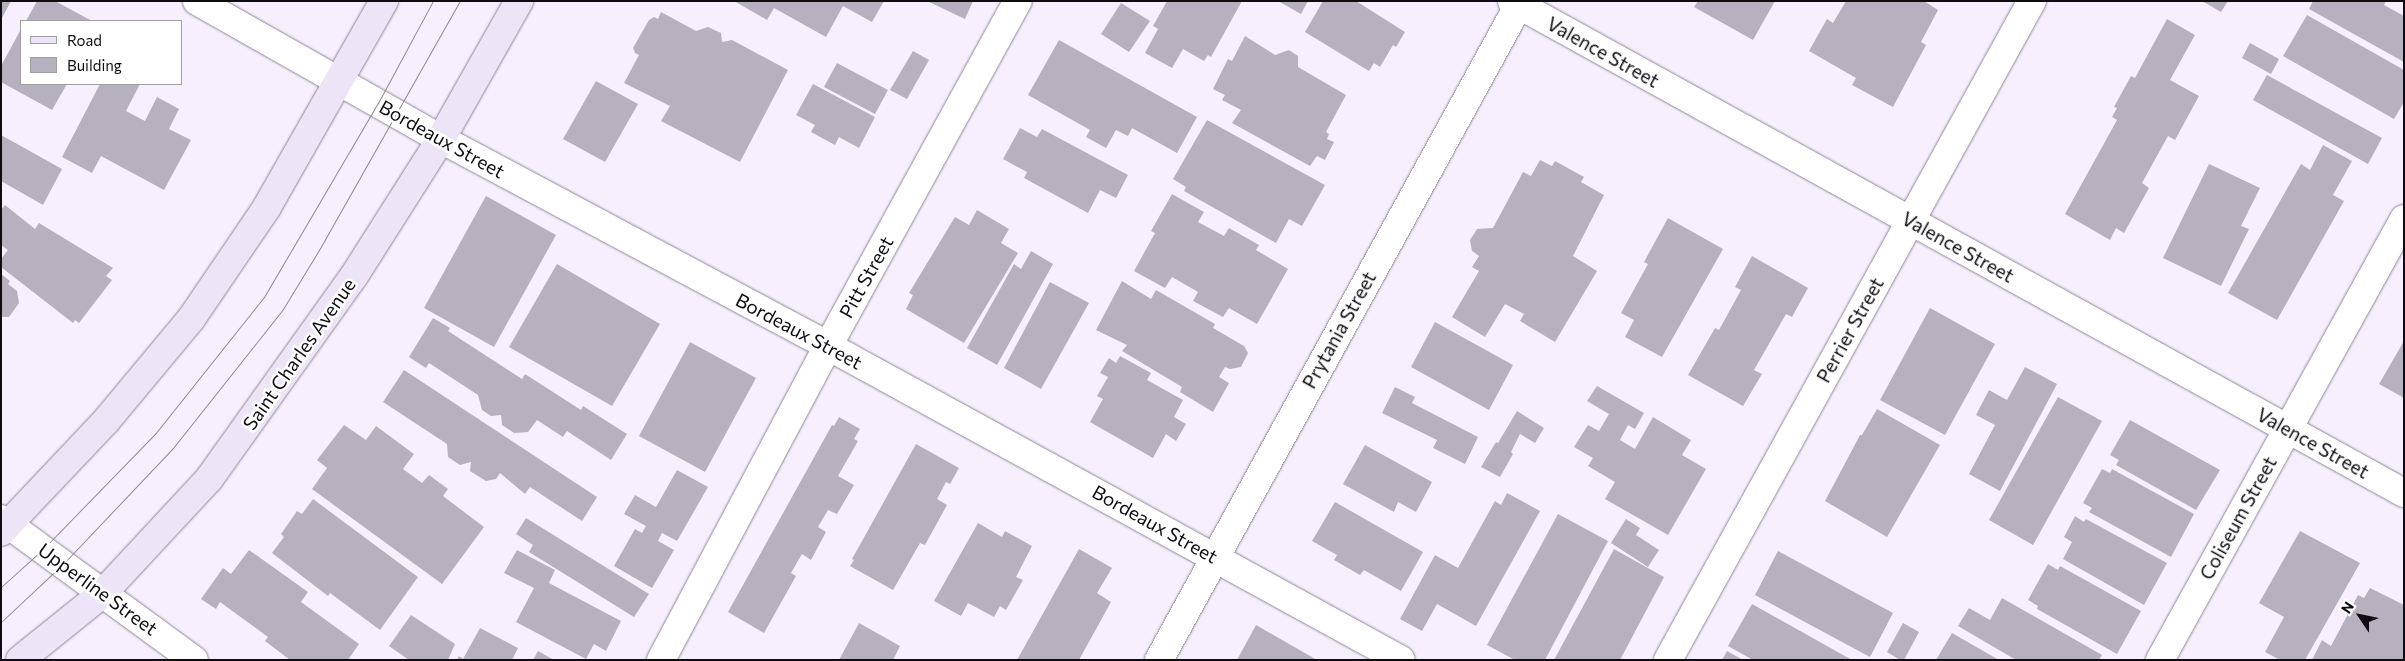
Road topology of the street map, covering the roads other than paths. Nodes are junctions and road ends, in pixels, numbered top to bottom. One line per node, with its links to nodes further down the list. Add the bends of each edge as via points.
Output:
1 (197, 1): 7 (street, Bordeaux Street)
2 (384, 1): 7 (main road)
3 (519, 1): 8 (main road, Saint Charles Avenue)
4 (1018, 1): 11 (street, Pitt Street)
5 (2032, 1): 10 (street, Perrier Street)
6 (1518, 3): 10 (street, Valence Street); 15 (street, Prytania Street)
7 (340, 81): 8 (street, Bordeaux Street); 14 (main road, via 267,207 191,319 106,421)
8 (441, 139): 11 (street, Bordeaux Street); 16 (main road, Saint Charles Avenue, via 354,276 209,479)
9 (2404, 219): 12 (street, Coliseum Street)
10 (1911, 221): 12 (street, Valence Street); 22 (street, Perrier Street)
11 (828, 346): 15 (street, Bordeaux Street); 19 (street, Pitt Street)
12 (2288, 429): 13 (street, Valence Street); 23 (street, Coliseum Street)
13 (2404, 493)
14 (4, 525): 16 (street, Upperline Street)
15 (1214, 556): 20 (street, Prytania Street); 21 (street, Bordeaux Street)
16 (103, 593): 17 (main road, Saint Charles Avenue); 18 (street, Upperline Street)
17 (20, 660)
18 (194, 660)
19 (660, 660)
20 (1158, 660)
21 (1401, 660)
22 (1668, 660)
23 (2160, 660)

